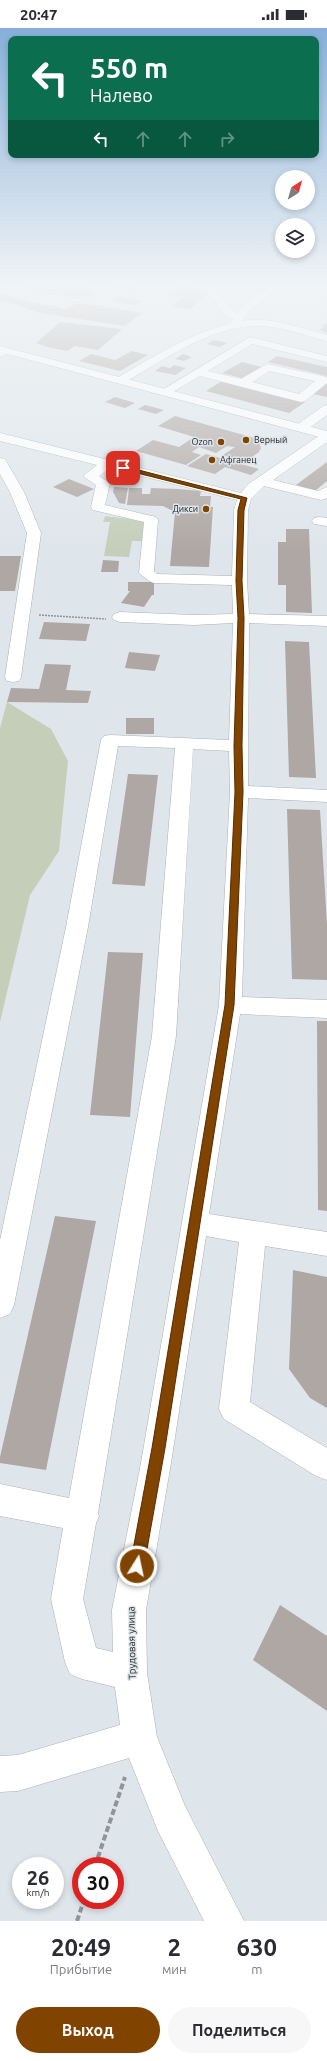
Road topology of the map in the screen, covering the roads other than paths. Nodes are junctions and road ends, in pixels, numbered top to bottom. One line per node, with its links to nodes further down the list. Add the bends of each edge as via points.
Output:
1 (103, 375): 7 (street)
2 (131, 375): 7 (street)
3 (193, 375): 9 (street)
4 (212, 375): 6 (street, via 301,398 324,380)
5 (254, 375): 8 (street)
6 (304, 375)
7 (122, 380): 9 (street)
8 (246, 381)
9 (165, 392): 12 (street)
10 (327, 409): 13 (street)
11 (327, 422): 13 (street)
12 (301, 428): 13 (street); 13 (street)
13 (323, 430): 17 (street)
14 (0, 437): 16 (street)
15 (0, 462): 25 (street, via 17,492 34,533)
16 (103, 467): 18 (street); 20 (street); 21 (street, via 90,476 103,483 96,513 151,520 147,576)
17 (262, 481): 19 (street, via 321,496); 20 (street)
18 (157, 485)
19 (327, 491)
20 (244, 498): 21 (street, Трудовая улица, via 241,510)
21 (239, 581): 23 (street, Трудовая улица)
22 (120, 617): 23 (street, via 194,620)
23 (241, 618): 24 (street); 27 (street, Трудовая улица)
24 (327, 625)
25 (13, 677)
26 (184, 743): 27 (street); 35 (street, via 110,740 75,935); 38 (street, via 164,1036)
27 (238, 746): 28 (street, Трудовая улица)
28 (239, 792): 29 (street); 30 (street, Трудовая улица)
29 (327, 796)
30 (230, 1005): 31 (street); 32 (street, Трудовая улица)
31 (327, 1010)
32 (195, 1223): 33 (street); 39 (street, Трудовая улица, via 129,1610)
33 (253, 1232): 34 (street); 36 (street, via 234,1409)
34 (327, 1244)
35 (0, 1305)
36 (327, 1465)
37 (0, 1500): 38 (street)
38 (83, 1516): 39 (street, via 67,1599 82,1662)
39 (130, 1673): 40 (street, Трудовая улица)
40 (139, 1737): 41 (street, via 18,1773); 42 (street, Трудовая улица, via 171,1818)
41 (0, 1774)
42 (225, 1921)

